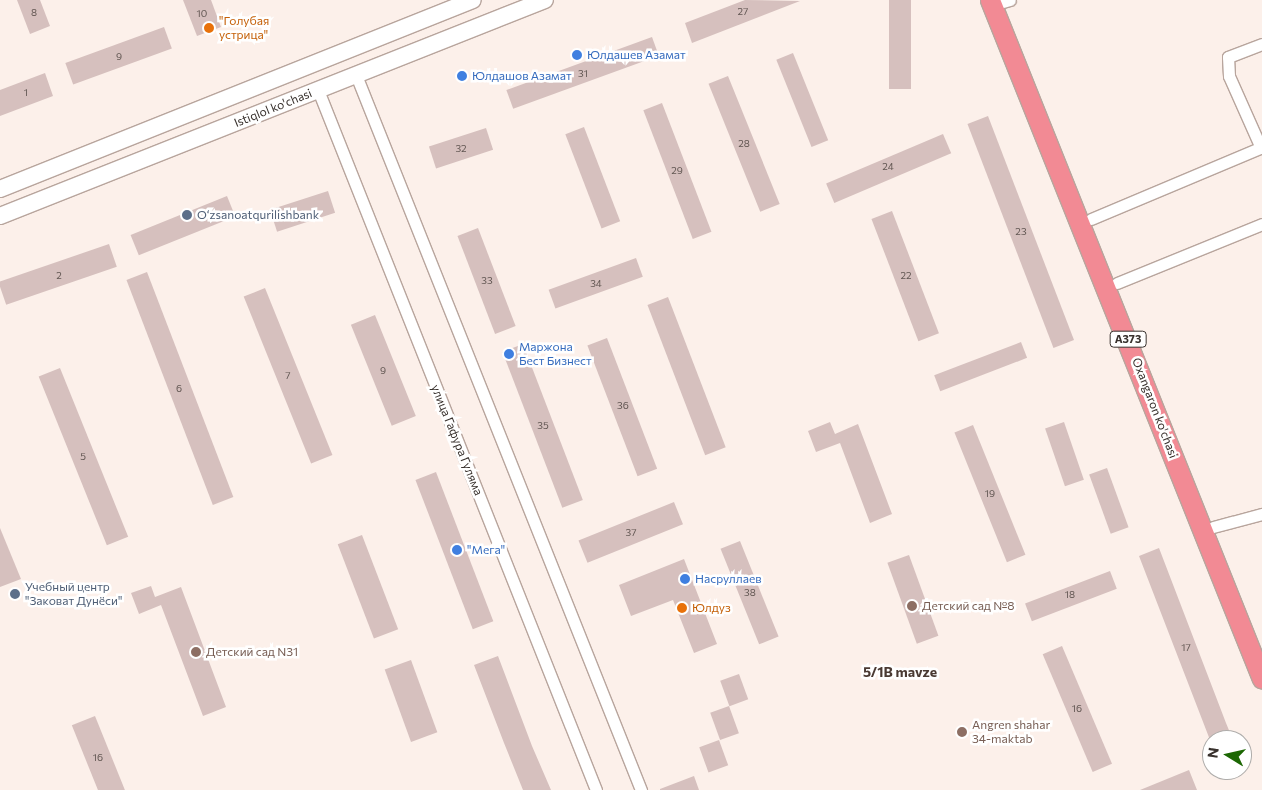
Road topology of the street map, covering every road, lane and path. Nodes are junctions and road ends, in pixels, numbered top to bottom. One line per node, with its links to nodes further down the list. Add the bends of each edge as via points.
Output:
1 (473, 0): 4 (main road, Istiqlol ko'chasi)
2 (545, 0): 6 (main road, Istiqlol ko'chasi)
3 (1001, 0): 12 (highway, Oxangaron ko'chasi / A373); 15 (highway, Oxangaron ko'chasi / A373)
4 (415, 23): 6 (main road); 10 (main road, Istiqlol ko'chasi)
5 (1262, 44): 9 (street, via 1228,57 1229,76)
6 (424, 48): 7 (main road, Istiqlol ko'chasi)
7 (356, 75): 8 (main road, Istiqlol ko'chasi); 21 (street)
8 (318, 90): 11 (main road, Istiqlol ko'chasi); 20 (street, улица Гафура Гуляма)
9 (1261, 147): 12 (street)
10 (0, 189)
11 (0, 216)
12 (1091, 218): 14 (highway, Oxangaron ko'chasi / A373)
13 (1262, 224): 14 (street)
14 (1117, 283): 15 (highway, Oxangaron ko'chasi / A373)
15 (1133, 336): 17 (highway, Oxangaron ko'chasi / A373)
16 (1262, 514): 17 (street)
17 (1208, 529): 18 (highway, Oxangaron ko'chasi / A373); 19 (highway, Oxangaron ko'chasi / A373)
18 (1262, 651)
19 (1262, 679)
20 (596, 790)
21 (641, 790)

